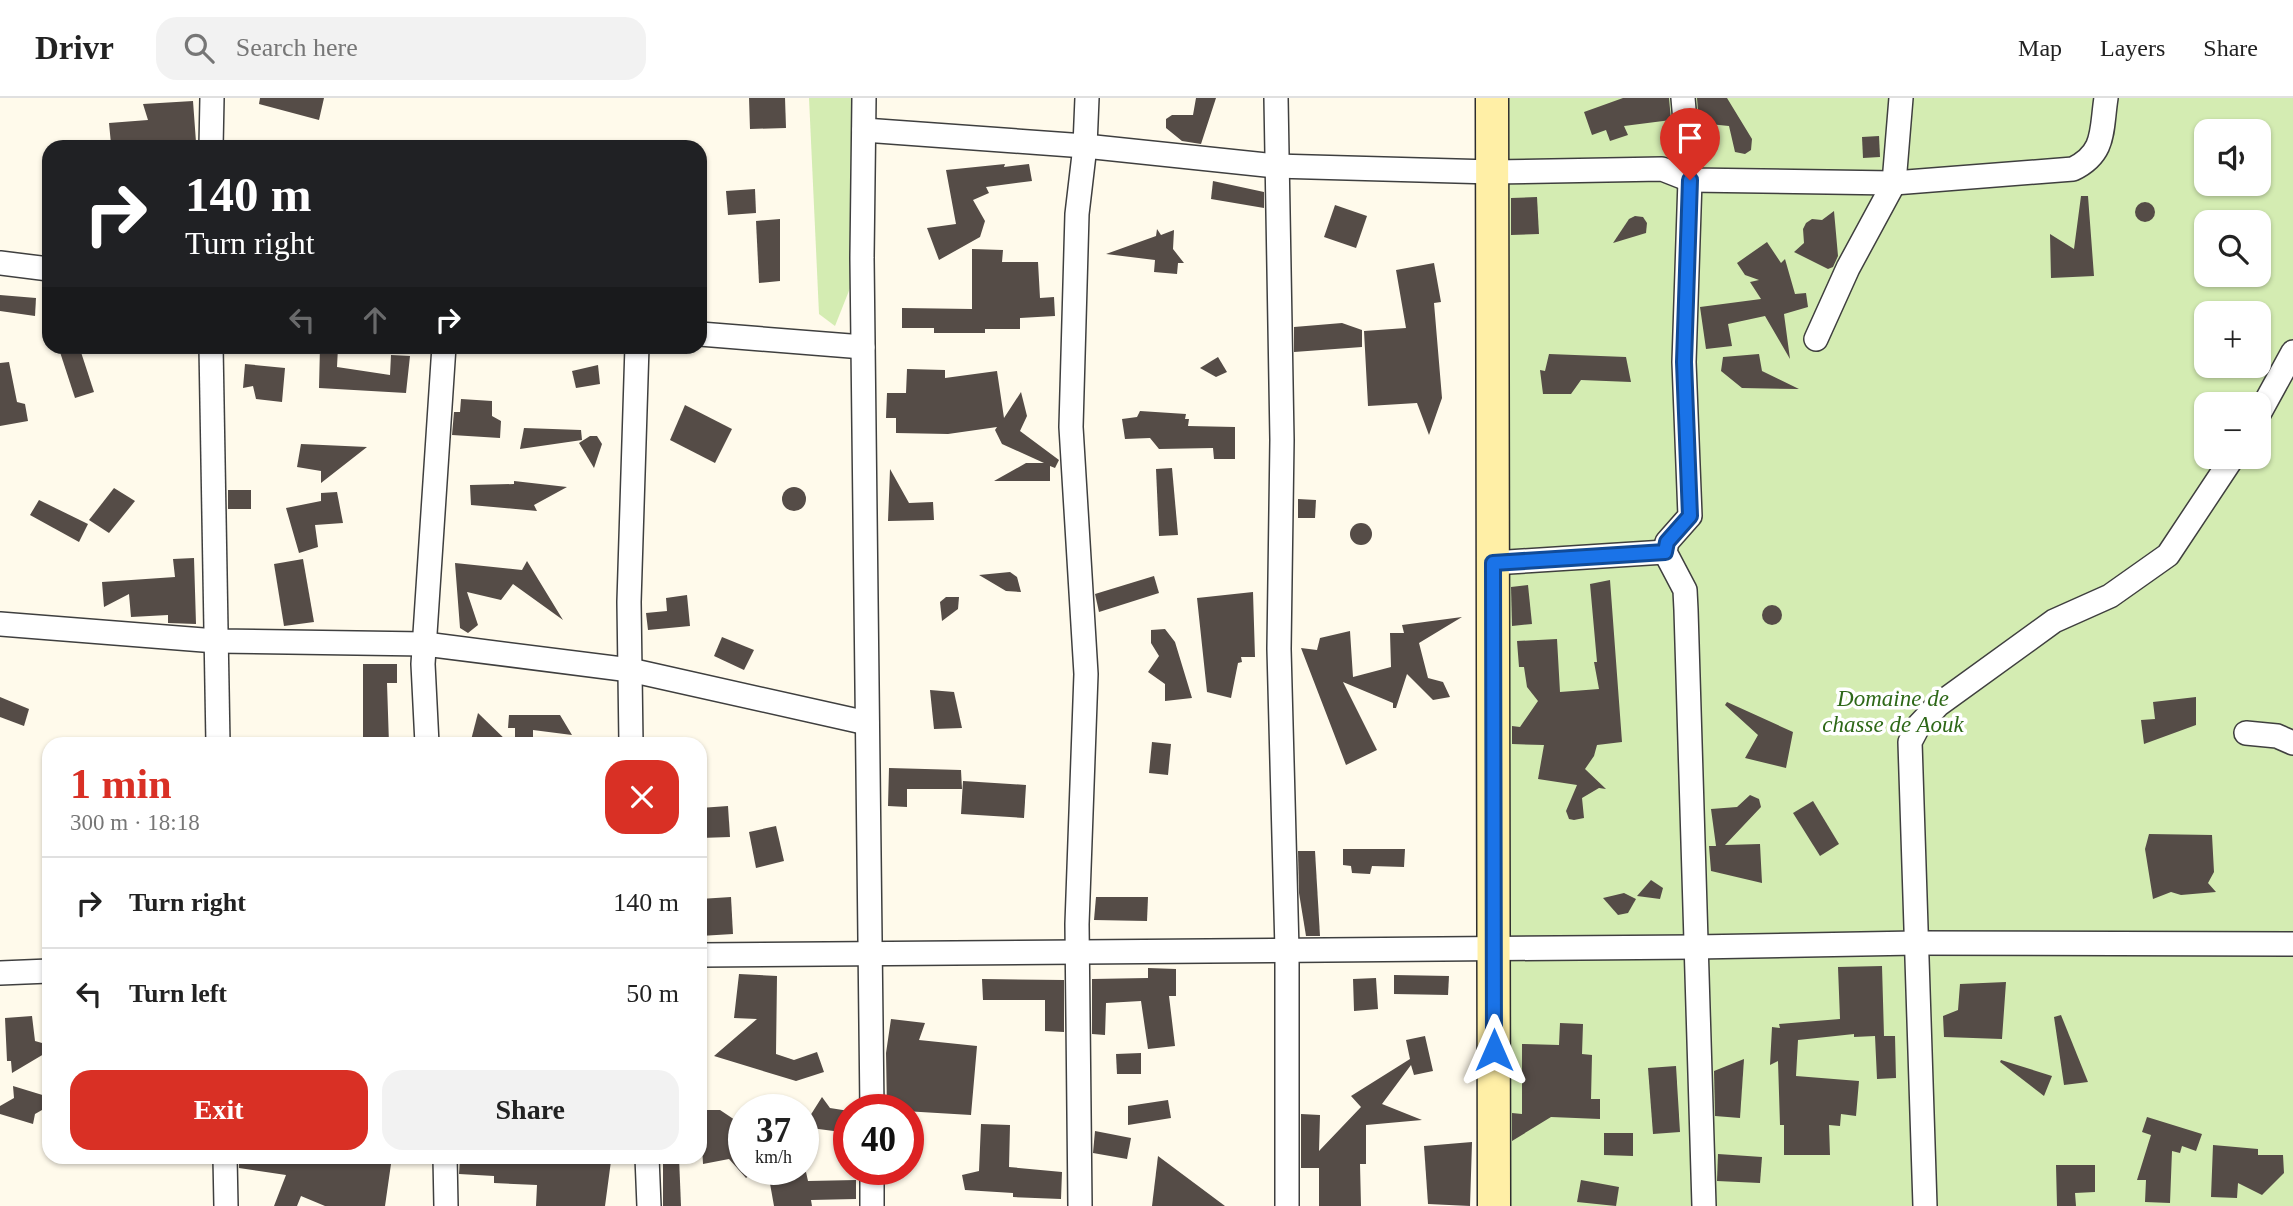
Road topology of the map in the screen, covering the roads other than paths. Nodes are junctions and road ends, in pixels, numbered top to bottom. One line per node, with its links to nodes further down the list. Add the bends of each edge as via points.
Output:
1 (212, 98): 10 (street)
2 (864, 98): 9 (street)
3 (1087, 98): 11 (street)
4 (1276, 98): 12 (street)
5 (1492, 98): 13 (street)
6 (1683, 98): 14 (street)
7 (1901, 98): 15 (street)
8 (2106, 98): 15 (street, via 2099,146 2090,161 2073,169)
9 (864, 130): 11 (street); 20 (street)
10 (211, 140)
11 (1086, 146): 12 (street); 45 (street, via 1077,214 1071,427 1086,674)
12 (1275, 166): 13 (street); 43 (street)
13 (1492, 172): 14 (street, via 1662,169); 28 (street)
14 (1690, 180): 15 (street); 27 (street, via 1684,362 1690,516 1667,542)
15 (1894, 183): 19 (street)
16 (0, 263): 17 (street)
17 (42, 268)
18 (707, 335): 20 (street)
19 (1816, 339)
20 (863, 347): 33 (street)
21 (2293, 352): 25 (street)
22 (211, 354): 30 (street)
23 (443, 354): 31 (street)
24 (637, 354): 32 (street)
25 (2271, 392)
26 (2225, 469): 39 (street, via 2168,555 2110,596 2054,621 1938,705 1919,725 1910,742)
27 (1665, 552): 28 (street); 42 (street, via 1685,590)
28 (1493, 563): 41 (street)
29 (0, 624): 30 (street)
30 (216, 641): 31 (street); 35 (street)
31 (425, 644): 32 (street); 36 (street)
32 (630, 670): 33 (street); 37 (street)
33 (867, 723): 44 (street)
34 (2246, 733): 38 (street, via 2277,736)
35 (218, 737)
36 (427, 737)
37 (631, 737)
38 (2293, 743)
39 (1916, 943): 40 (street); 42 (street); 62 (street)
40 (2293, 944)
41 (1494, 946): 42 (street); 43 (street); 60 (street)
42 (1695, 947): 61 (street)
43 (1287, 950): 45 (street); 59 (street)
44 (871, 951): 45 (street); 46 (street); 49 (street)
45 (1078, 953): 58 (street)
46 (707, 955)
47 (42, 971): 48 (street)
48 (0, 973)
49 (872, 1094)
50 (225, 1164): 54 (street)
51 (445, 1164): 55 (street)
52 (647, 1164): 56 (street)
53 (872, 1185): 57 (street)
54 (226, 1206)
55 (446, 1206)
56 (649, 1206)
57 (872, 1206)
58 (1080, 1206)
59 (1287, 1206)
60 (1494, 1206)
61 (1704, 1206)
62 (1925, 1206)

